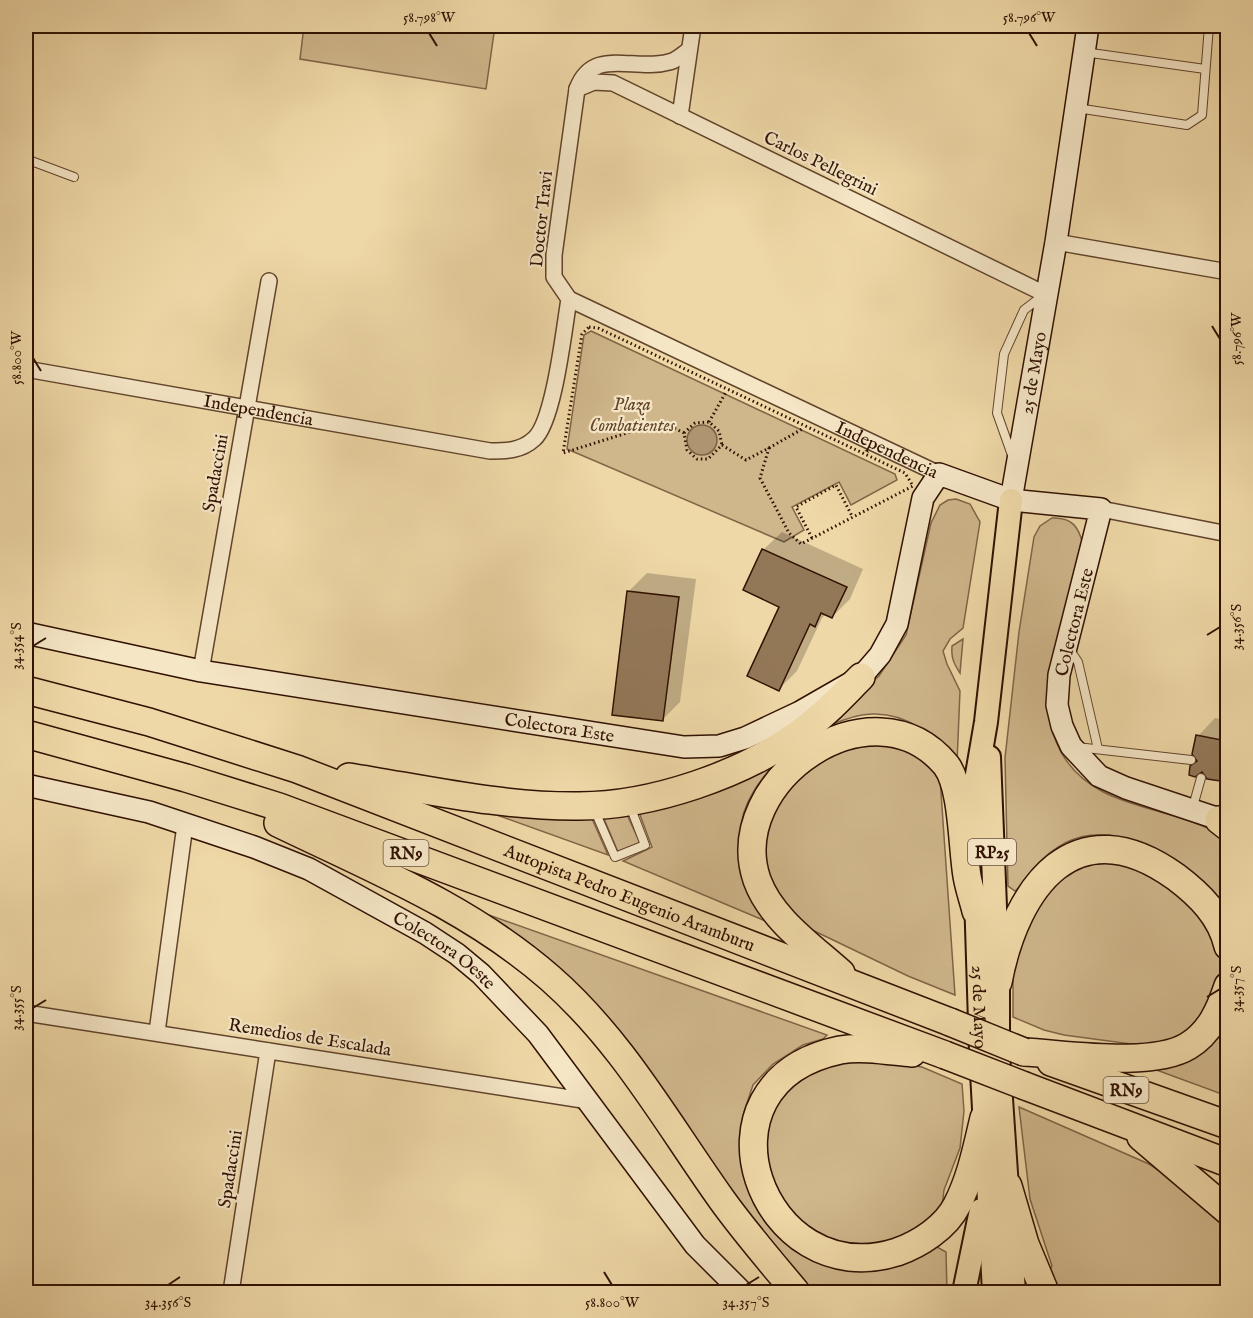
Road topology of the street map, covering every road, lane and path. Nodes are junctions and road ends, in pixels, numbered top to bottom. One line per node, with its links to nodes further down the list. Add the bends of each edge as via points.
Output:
1 (693, 26): 4 (street)
2 (1088, 26): 5 (street, 25 de Mayo / RP25)
3 (1209, 26): 6 (lane)
4 (689, 50): 7 (street, via 670,62 603,64 591,68); 9 (street)
5 (1084, 52): 6 (lane); 8 (street, 25 de Mayo / RP25)
6 (1205, 69): 8 (lane, via 1202,115 1186,125)
7 (577, 89): 9 (street, Carlos Pellegrini, via 594,82 614,83); 16 (street, Doctor Travi, via 554,255 554,277)
8 (1076, 108): 12 (street, 25 de Mayo / RP25)
9 (680, 116): 15 (street, Carlos Pellegrini)
10 (26, 159): 11 (lane)
11 (74, 177)
12 (1056, 242): 13 (street); 15 (street, 25 de Mayo / RP25)
13 (1227, 272)
14 (269, 281): 19 (street, Spadaccini)
15 (1045, 294): 25 (street, 25 de Mayo / RP25); 25 (lane, via 1024,310 1004,354 997,412)
16 (569, 299): 19 (street, Independencia, via 547,421 536,439 514,450 490,451); 26 (street, Independencia)
17 (26, 369): 19 (street, Independencia)
18 (728, 388): 20 (path); 21 (path); 22 (path, via 598,328 585,330 563,453 662,422)
19 (245, 409): 34 (street, Spadaccini)
20 (709, 422): 22 (path, via 695,423); 23 (path, via 719,431)
21 (807, 426): 24 (path); 29 (path, via 905,472 913,486)
22 (684, 433): 23 (path, via 684,446 697,459 708,459)
23 (722, 445): 24 (path, via 746,460)
24 (769, 448): 31 (path, via 760,478 789,532 801,544)
25 (1017, 466): 27 (street, 25 de Mayo / RP25)
26 (939, 474): 27 (street, Independencia); 35 (street, Colectora Este, via 922,498 897,624 880,655)
27 (1011, 500): 28 (street, Independencia); 37 (main road, 25 de Mayo / RP25)
28 (1101, 508): 30 (street, Independencia); 33 (street, Colectora Este)
29 (852, 517): 31 (path); 31 (path, via 836,486 796,507)
30 (1227, 534)
31 (812, 538)
32 (26, 633): 34 (street, Colectora Este)
33 (1067, 646): 39 (street, Colectora Este, via 1059,675 1057,705); 40 (lane, via 1078,662)
34 (201, 671): 35 (street, Colectora Este, via 684,747 719,746 745,738)
35 (861, 677): 46 (highway, via 818,719 761,758 690,786)
36 (26, 690): 42 (highway, Autopista Pedro Eugenio Aramburu / RN9, via 149,722)
37 (986, 722): 51 (main road, 25 de Mayo / RP25, via 974,792); 53 (main road, 25 de Mayo / RP25)
38 (26, 734): 43 (highway, Autopista Pedro Eugenio Aramburu / RN9)
39 (1071, 746): 40 (lane); 48 (street, Colectora Este, via 1099,776)
40 (1098, 749): 41 (lane)
41 (1191, 760)
42 (297, 769): 47 (highway, via 514,802); 54 (highway, Autopista Pedro Eugenio Aramburu / RN9)
43 (186, 778): 60 (highway, Autopista Pedro Eugenio Aramburu / RN9, via 383,844); 70 (highway, via 461,913 549,977 616,1044 723,1200)
44 (1201, 778): 48 (lane)
45 (26, 785): 50 (street, Colectora Oeste, via 149,812)
46 (629, 802): 47 (highway); 47 (lane, via 645,845 615,857)
47 (593, 806)
48 (1192, 811): 49 (street, Colectora Este)
49 (1225, 823)
50 (185, 825): 57 (street); 61 (street, Colectora Oeste, via 309,869 457,954 538,1034)
51 (976, 911): 54 (highway, via 967,878 955,786 946,766 924,744 894,731 873,730 842,738 809,754 789,770 761,807 752,832 757,879 770,905); 62 (main road, 25 de Mayo / RP25)
52 (1227, 946): 53 (highway, via 1212,911 1191,888 1145,860 1104,848 1080,853 1056,865 1037,885 1020,911 1004,949)
53 (998, 981): 66 (main road, 25 de Mayo / RP25)
54 (856, 986): 59 (highway, Autopista Pedro Eugenio Aramburu / RN9, bridge)
55 (1227, 986): 59 (highway, via 1210,1026 1188,1046 1167,1055 1139,1058)
56 (26, 1013): 57 (street, Remedios de Escalada)
57 (157, 1032): 58 (street, Remedios de Escalada)
58 (268, 1051): 61 (street, Remedios de Escalada); 68 (street, Spadaccini)
59 (1024, 1052): 64 (highway, Autopista Pedro Eugenio Aramburu / RN9)
60 (945, 1055): 62 (highway, via 842,1050 796,1066 778,1080 755,1122 756,1172 766,1196 788,1225 818,1250 859,1259 906,1249 929,1236 956,1206); 63 (highway, Autopista Pedro Eugenio Aramburu / RN9, bridge)
61 (589, 1101): 69 (street, Colectora Oeste, via 695,1245)
62 (984, 1118): 66 (main road, 25 de Mayo / RP25)
63 (1127, 1125): 65 (highway, Autopista Pedro Eugenio Aramburu / RN9); 67 (highway)
64 (1227, 1125)
65 (1227, 1163)
66 (998, 1179): 71 (main road); 72 (main road, 25 de Mayo / RP25); 73 (main road, 25 de Mayo / RP25); 74 (highway)
67 (1227, 1211)
68 (231, 1293)
69 (742, 1293)
70 (796, 1293)
71 (964, 1293)
72 (994, 1293)
73 (1014, 1293)
74 (1045, 1293)

